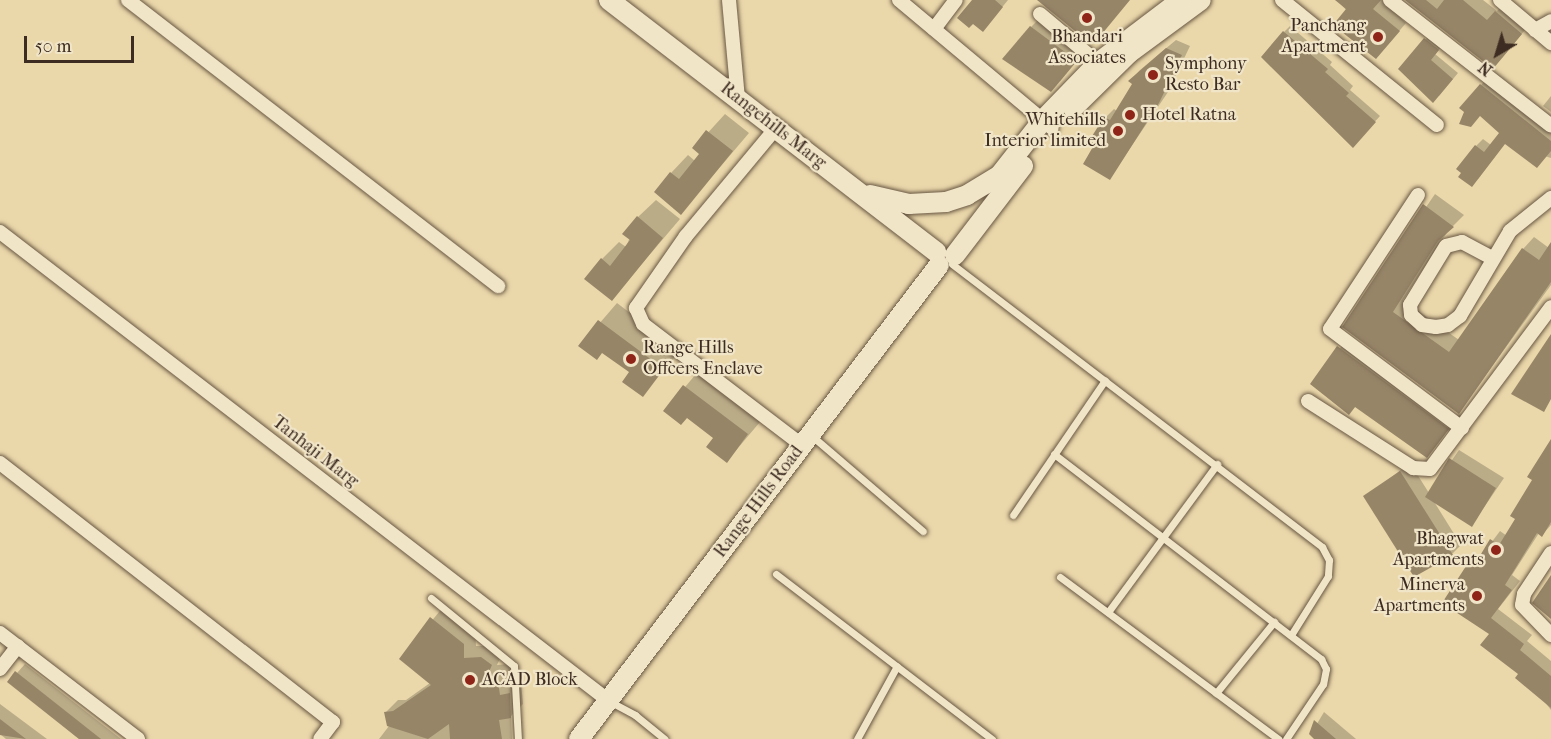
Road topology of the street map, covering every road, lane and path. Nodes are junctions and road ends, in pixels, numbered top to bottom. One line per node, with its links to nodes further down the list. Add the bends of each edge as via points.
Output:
1 (128, 0): 29 (street)
2 (609, 0): 17 (main road, Rangehills Marg)
3 (729, 0): 17 (street)
4 (899, 0): 13 (street)
5 (956, 0): 13 (street)
6 (1181, 0): 16 (main road)
7 (1202, 0): 16 (main road)
8 (1282, 0): 19 (street)
9 (1390, 0): 20 (street)
10 (1500, 0): 14 (street)
11 (1040, 14): 16 (street)
12 (1551, 21): 14 (street)
13 (934, 29): 18 (street)
14 (1536, 30): 15 (street)
15 (1551, 43)
16 (1104, 68): 18 (main road)
17 (738, 99): 21 (main road, Rangehills Marg)
18 (1048, 124): 22 (main road, Range Hills Road); 27 (main road, via 1028,159)
19 (1437, 125)
20 (1551, 126)
21 (776, 128): 23 (main road, Rangehills Marg); 34 (street, via 686,236 636,308 643,324)
22 (999, 176): 23 (main road, via 967,195 924,205 896,203); 27 (main road, Range Hills Road)
23 (856, 190): 27 (main road, Rangehills Marg)
24 (1418, 195): 33 (street, via 1330,329)
25 (1551, 198): 28 (street, via 1510,231)
26 (0, 232): 54 (street, Tanhaji Marg)
27 (945, 256): 31 (lane); 34 (main road, Range Hills Road)
28 (1491, 258): 28 (street, via 1460,316 1448,325 1422,325 1411,315 1410,305 1446,246 1462,242)
29 (498, 286)
30 (1551, 307): 33 (street)
31 (1105, 380): 35 (lane); 37 (lane)
32 (1308, 401): 33 (street, via 1419,470 1435,466)
33 (1462, 428)
34 (806, 440): 39 (lane); 54 (main road, Range Hills Road)
35 (1054, 454): 38 (lane); 40 (lane)
36 (0, 463): 57 (street, via 333,722)
37 (1217, 464): 40 (lane); 49 (lane, via 1327,554 1328,576)
38 (1013, 515)
39 (923, 531)
40 (1163, 537): 45 (lane); 46 (lane)
41 (1551, 553): 48 (street, via 1524,594 1522,605)
42 (776, 574): 51 (lane)
43 (1060, 577): 45 (lane)
44 (431, 598): 58 (lane, via 514,666)
45 (1108, 612): 53 (lane)
46 (1274, 622): 49 (lane); 53 (lane)
47 (0, 633): 50 (street)
48 (1551, 634)
49 (1291, 635): 64 (lane, via 1321,659 1326,669 1323,684)
50 (18, 646): 52 (street); 56 (street)
51 (897, 666): 61 (lane); 62 (lane)
52 (0, 669)
53 (1216, 693): 63 (lane)
54 (609, 702): 55 (lane); 59 (main road, Range Hills Road)
55 (656, 736): 60 (lane)
56 (138, 739)
57 (320, 739)
58 (518, 739)
59 (579, 739)
60 (665, 739)
61 (856, 739)
62 (992, 739)
63 (1278, 739)
64 (1286, 739)

